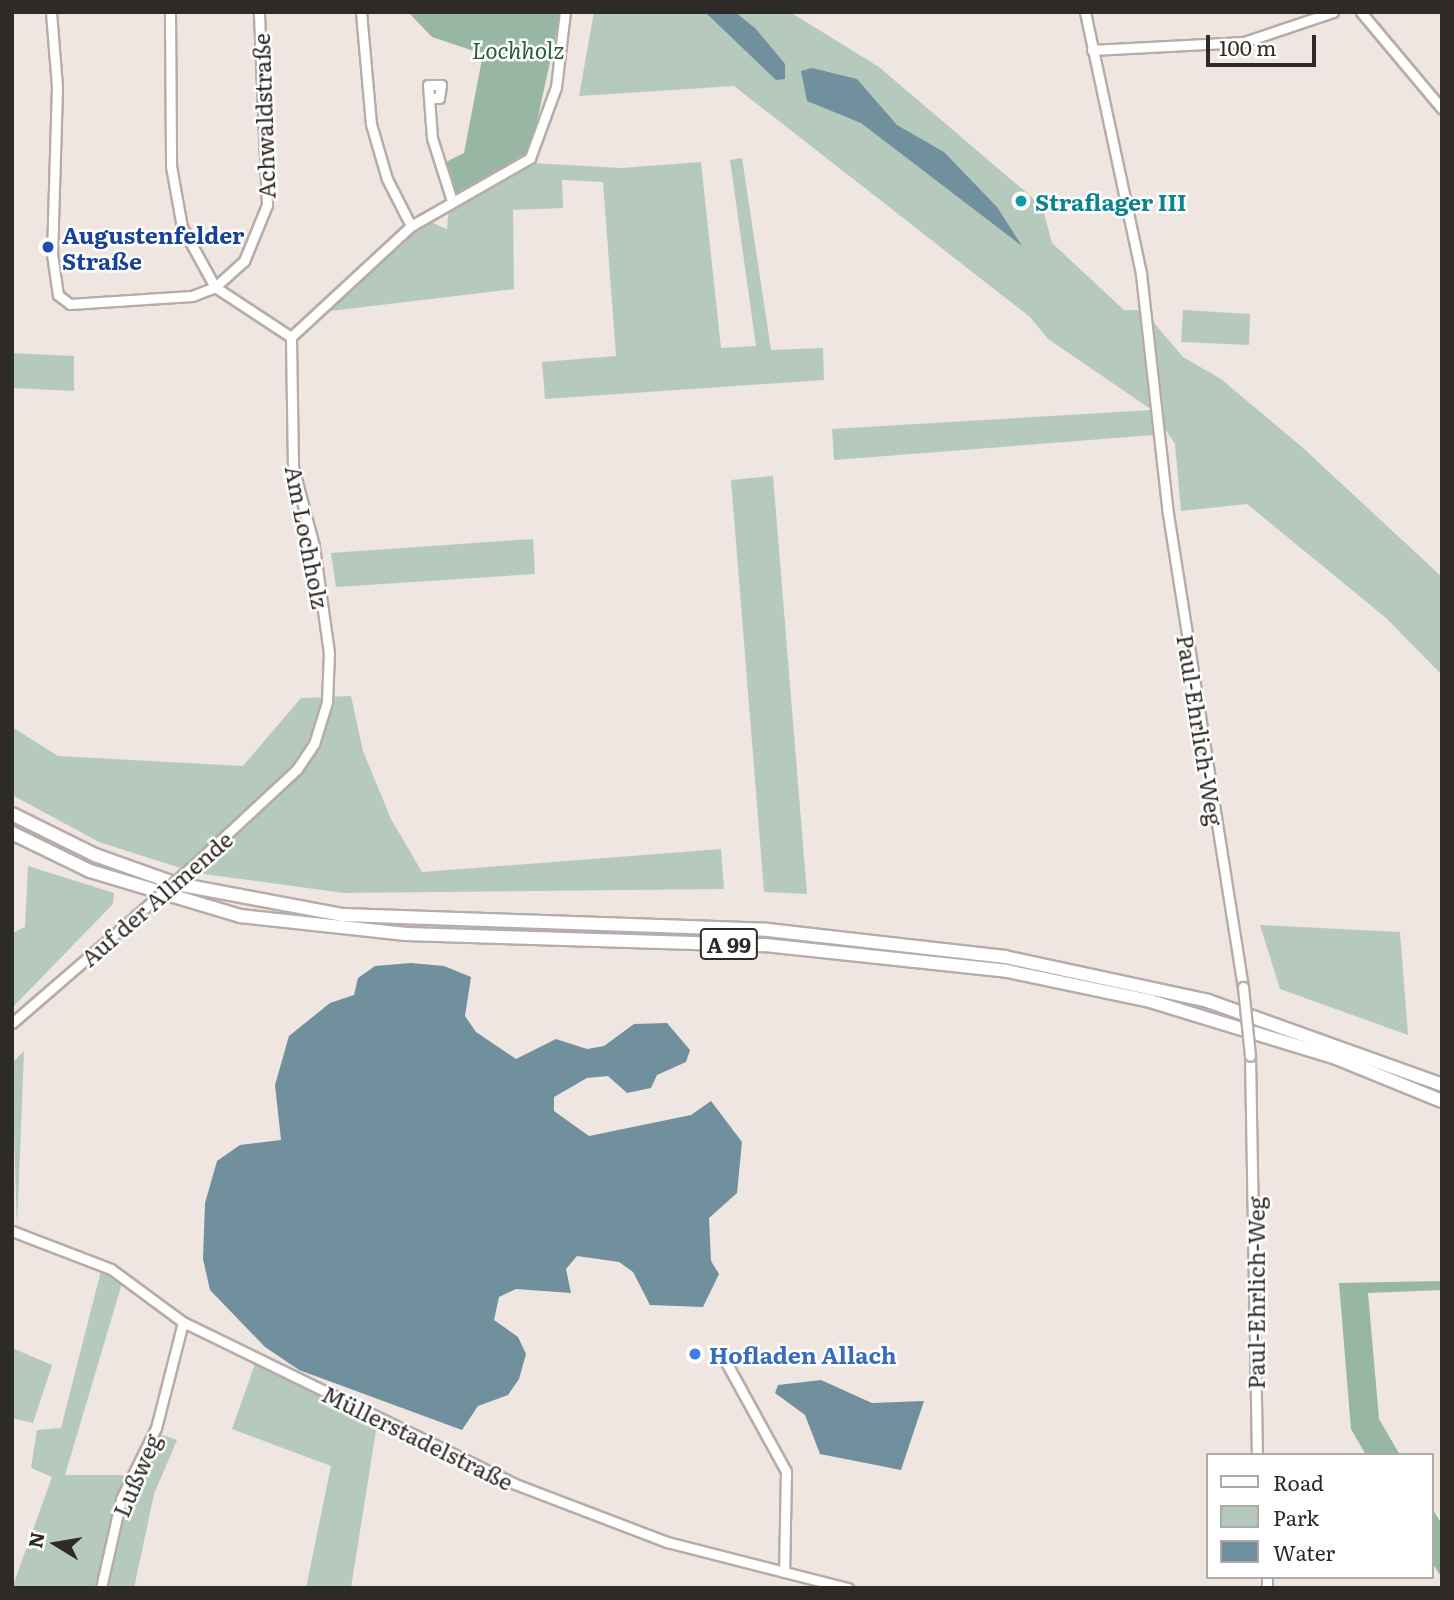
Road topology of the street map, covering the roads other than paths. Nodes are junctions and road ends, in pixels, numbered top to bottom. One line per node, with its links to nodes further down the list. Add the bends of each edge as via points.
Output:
1 (51, 12): 14 (street, via 57,87 50,214 58,295 70,304 192,296)
2 (170, 12): 14 (street, via 173,190 190,247)
3 (259, 12): 14 (street, Achwaldstraße, via 267,205 254,246)
4 (361, 12): 13 (street, via 371,124 387,179)
5 (565, 12): 12 (street, via 556,87 535,152)
6 (1085, 12): 9 (street, Paul-Ehrlich-Weg)
7 (1333, 12): 9 (street, via 1244,42)
8 (1361, 12): 11 (street)
9 (1092, 50): 25 (street, Paul-Ehrlich-Weg, bridge, via 1141,274 1170,527 1243,987 1250,1056)
10 (429, 98): 12 (street, via 432,138)
11 (1442, 109)
12 (452, 201): 13 (street)
13 (411, 226): 15 (street)
14 (215, 287): 15 (street)
15 (291, 337): 16 (street, Am Lochholz, via 293,467 314,546 329,653 322,720)
16 (297, 769): 19 (street, Auf der Allmende, bridge)
17 (12, 814): 20 (highway, A 99, via 95,855 177,884 342,915 768,930 1005,957 1208,1001)
18 (12, 833): 21 (highway, A 99, via 90,871 240,916 406,934 765,945 1007,971 1150,1001 1336,1058)
19 (12, 1023)
20 (1442, 1085)
21 (1442, 1101)
22 (12, 1231): 23 (street, Müllerstadelstraße, via 111,1269)
23 (183, 1322): 26 (street, Müllerstadelstraße, via 515,1485 667,1542); 27 (street, Lußweg, via 156,1428 121,1499)
24 (721, 1353): 26 (street, via 786,1471)
25 (1257, 1453)
26 (784, 1572): 28 (street, Müllerstadelstraße)
27 (102, 1588)
28 (848, 1588)

